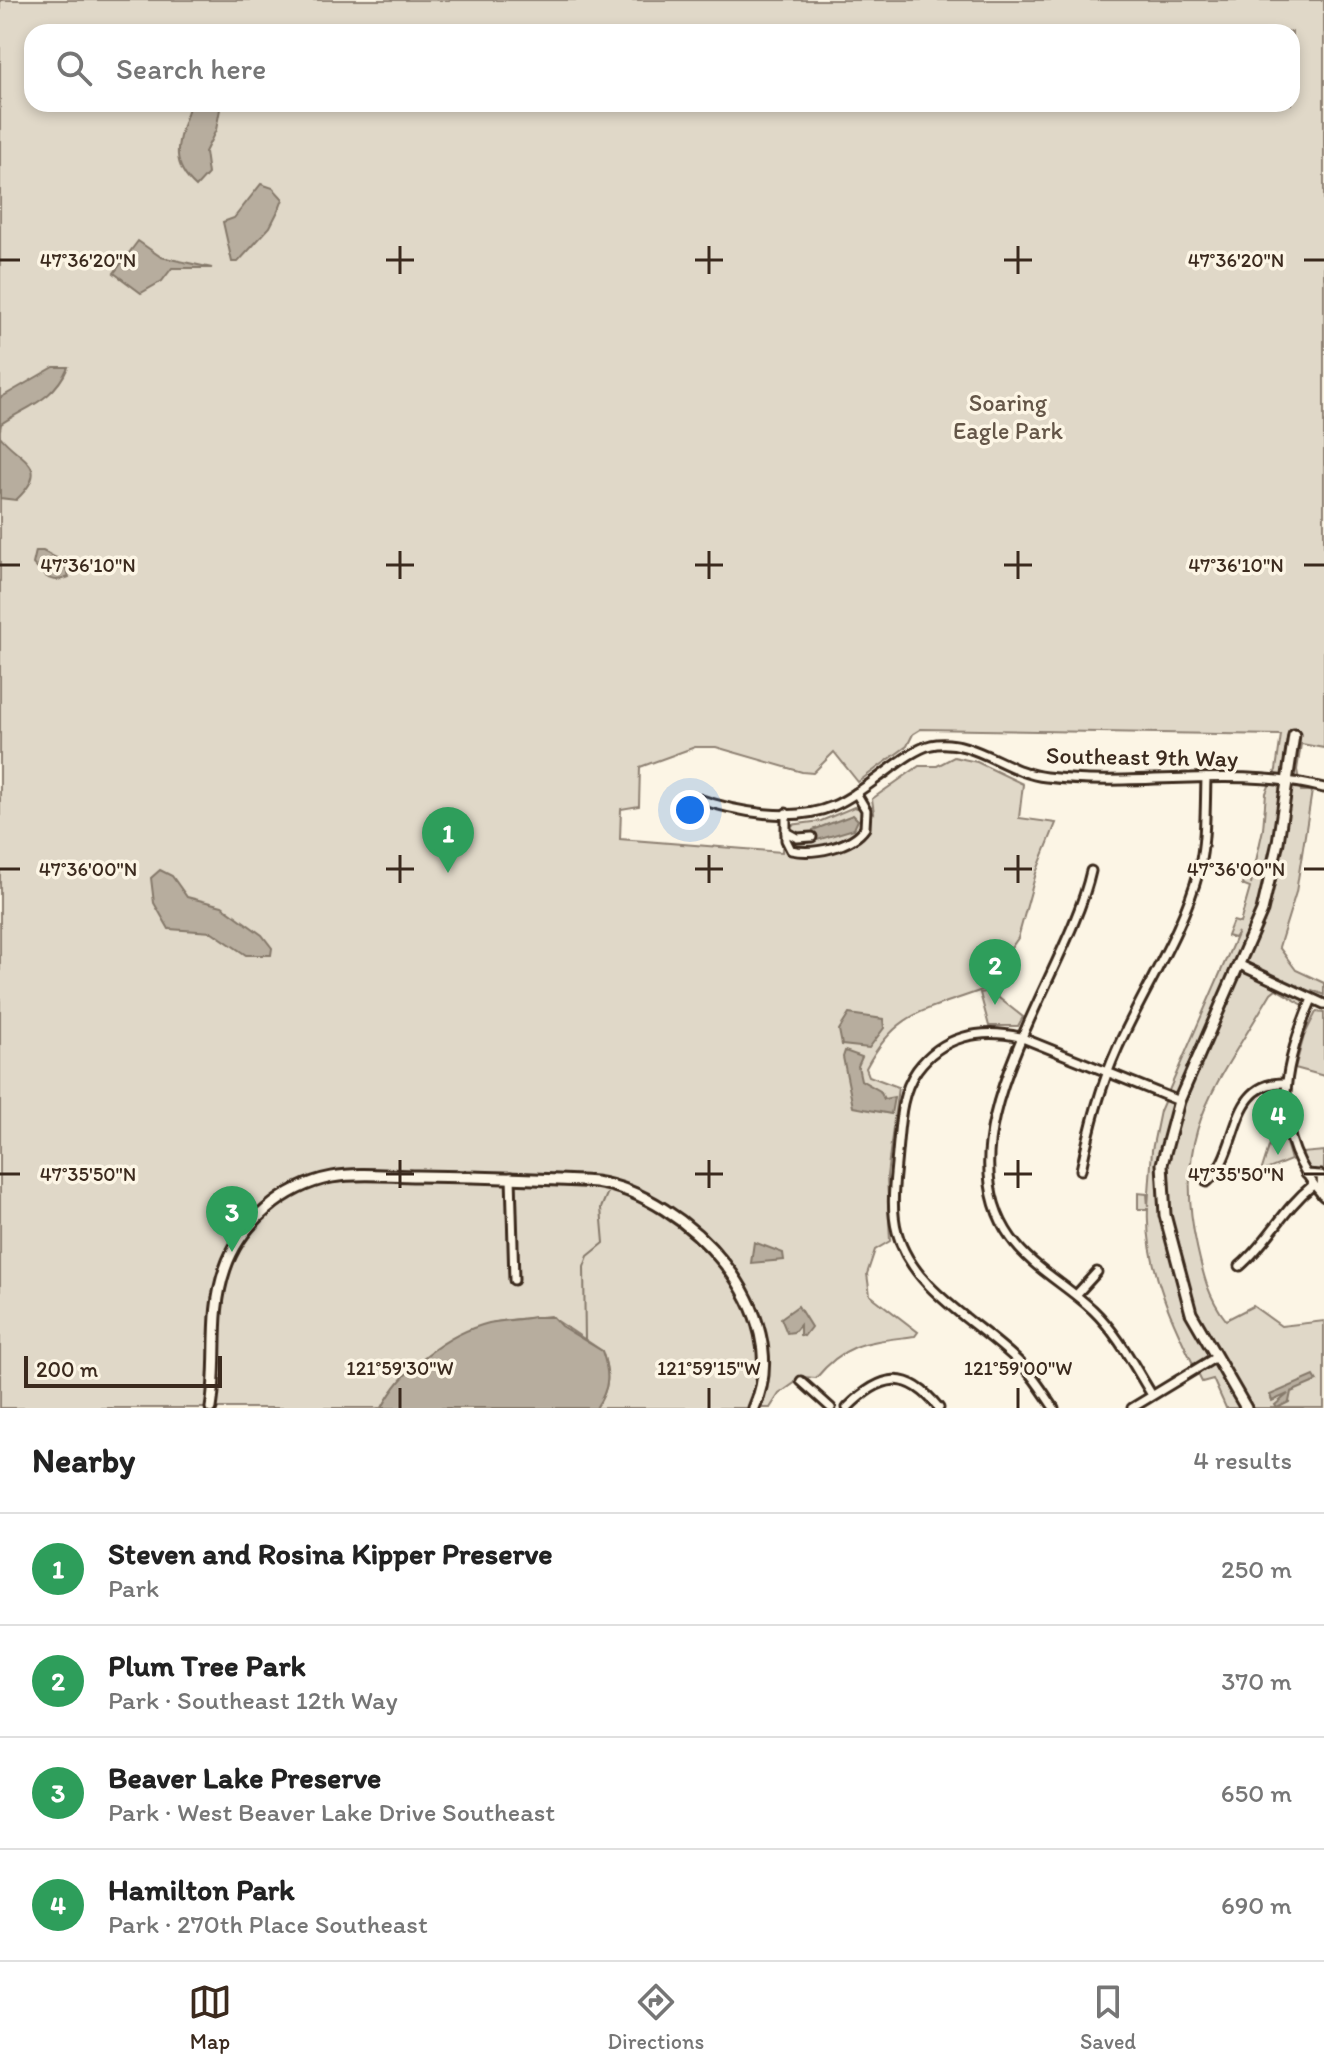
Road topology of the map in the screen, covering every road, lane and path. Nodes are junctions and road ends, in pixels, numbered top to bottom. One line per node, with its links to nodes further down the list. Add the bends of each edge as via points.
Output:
1 (1294, 735): 3 (street)
2 (1206, 778): 3 (street, Southeast 9th Way); 5 (street, Southeast 9th Way, via 1047,778 964,747 928,745); 15 (street, via 1204,841 1194,886)
3 (1287, 781): 4 (street, Southeast 9th Way); 11 (street, via 1269,888)
4 (1324, 788)
5 (856, 793): 7 (street, Southeast 9th Way, via 832,807); 8 (street, via 866,810 865,828 858,836 802,852 789,848)
6 (696, 798): 7 (street, Southeast 9th Way)
7 (786, 813): 8 (street)
8 (786, 832): 9 (street)
9 (812, 837)
10 (1091, 871): 14 (street, via 1072,932)
11 (1240, 965): 12 (street); 17 (street)
12 (1312, 999): 13 (street); 16 (street, via 1293,1046)
13 (1324, 1004)
14 (1020, 1037): 15 (street); 27 (street, via 989,1148 990,1190 1012,1240); 36 (street, via 967,1035 929,1056 908,1086 894,1199 897,1232 920,1274 1024,1367)
15 (1108, 1071): 17 (street); 18 (street)
16 (1286, 1083): 19 (street, via 1288,1130); 21 (street, via 1267,1083 1253,1091 1221,1168)
17 (1179, 1101): 28 (street, via 1162,1164 1165,1215 1191,1313)
18 (1081, 1170)
19 (1306, 1174): 22 (street); 23 (street, via 1321,1175)
20 (511, 1177): 26 (street); 31 (street, via 330,1177 263,1213 239,1237 219,1286); 32 (street, via 612,1184 679,1216 714,1254 755,1319 764,1357)
21 (1207, 1182)
22 (1313, 1185): 23 (street); 24 (street, via 1285,1209 1266,1240)
23 (1323, 1196)
24 (1240, 1266)
25 (1097, 1272): 27 (street)
26 (514, 1280)
27 (1076, 1295): 30 (street, via 1110,1329)
28 (1216, 1357): 30 (street); 38 (street)
29 (801, 1381): 33 (street)
30 (1152, 1395): 37 (street)
31 (211, 1408)
32 (754, 1408)
33 (831, 1408)
34 (847, 1408): 35 (street, via 870,1388 902,1380 924,1389)
35 (939, 1408)
36 (1054, 1408)
37 (1132, 1408)
38 (1246, 1408)

